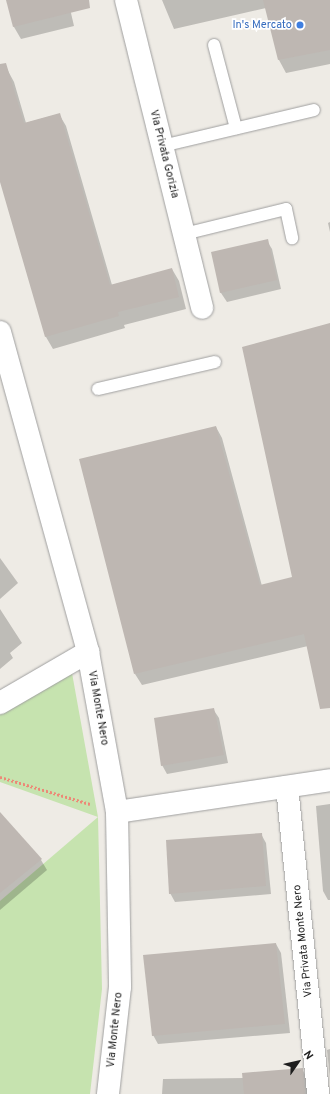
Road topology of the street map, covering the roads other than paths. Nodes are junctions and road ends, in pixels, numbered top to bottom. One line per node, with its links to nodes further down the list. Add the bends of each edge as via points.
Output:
1 (126, 0): 5 (street, Via Privata Gorizia)
2 (214, 46): 4 (lane)
3 (314, 110): 4 (lane)
4 (236, 128): 5 (lane)
5 (162, 146): 6 (street, Via Privata Gorizia)
6 (184, 234): 7 (lane, via 286,209); 8 (street, Via Privata Gorizia)
7 (292, 238)
8 (202, 308)
9 (0, 332): 10 (street, Via Monte Nero)
10 (3, 355): 13 (street, Via Monte Nero)
11 (215, 362): 12 (lane)
12 (98, 389)
13 (88, 652): 14 (street); 17 (street, Via Monte Nero)
14 (0, 703)
15 (330, 780): 16 (street)
16 (287, 787): 17 (street); 19 (street, Via Privata Monte Nero)
17 (117, 812): 18 (street, Via Monte Nero, via 120,987)
18 (108, 1094)
19 (318, 1094)

